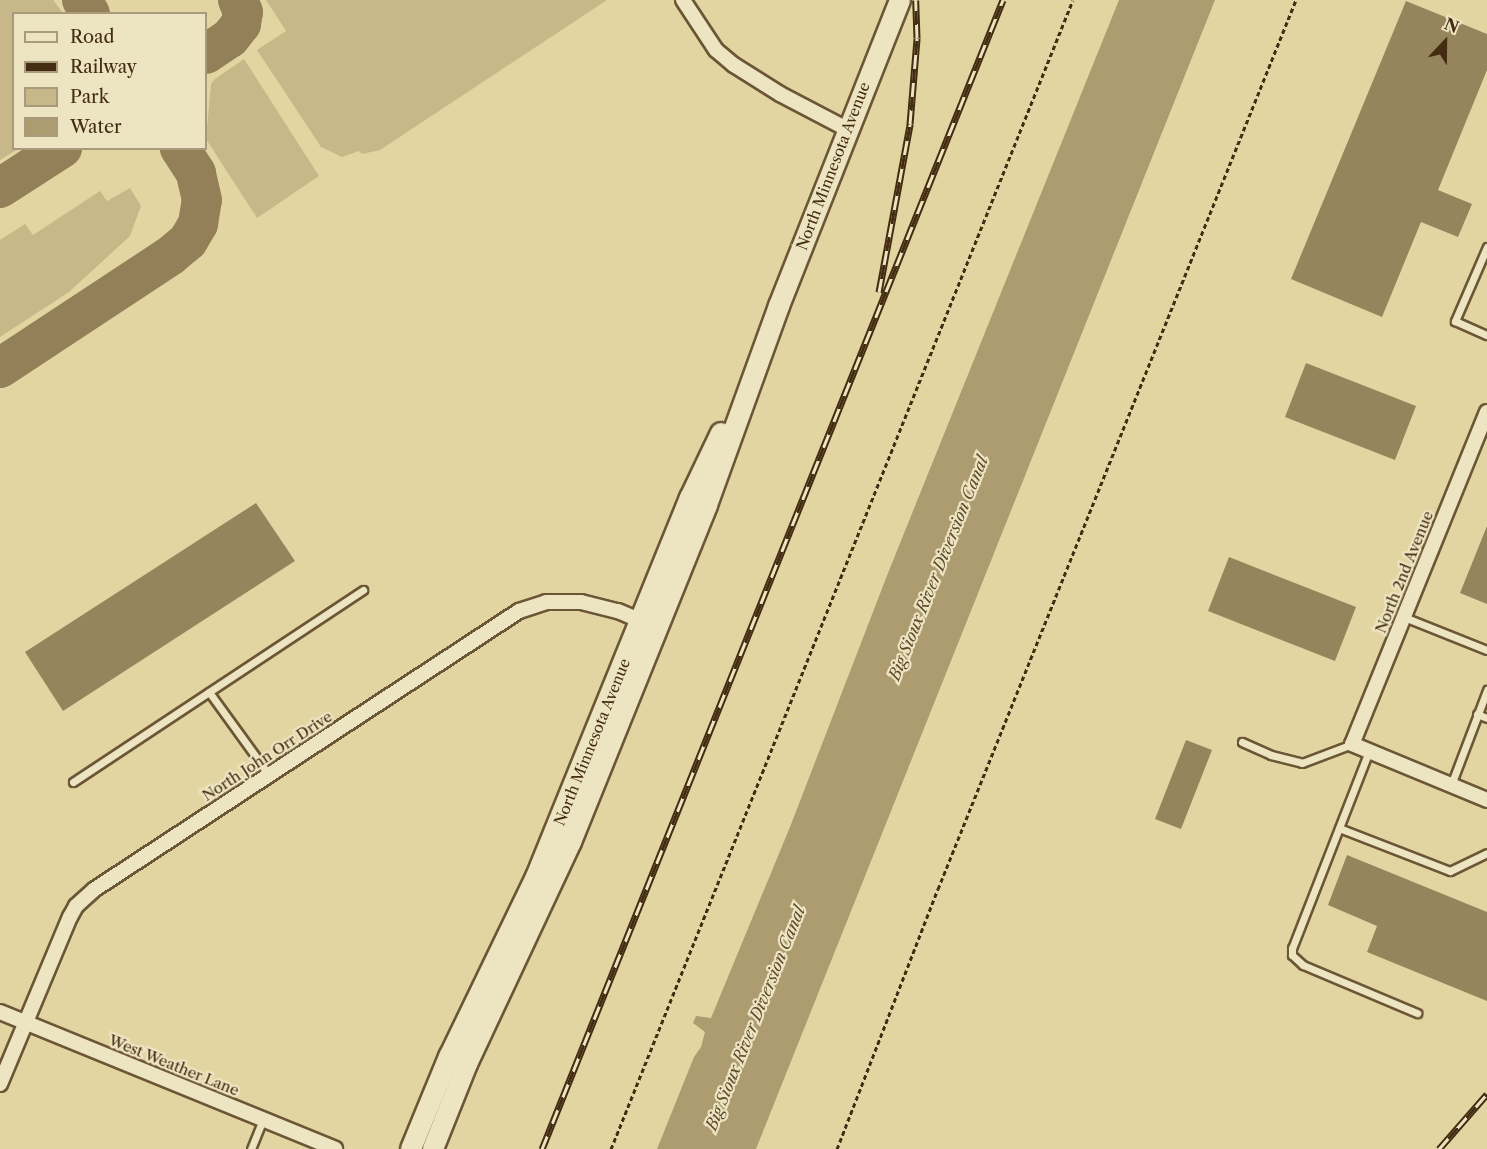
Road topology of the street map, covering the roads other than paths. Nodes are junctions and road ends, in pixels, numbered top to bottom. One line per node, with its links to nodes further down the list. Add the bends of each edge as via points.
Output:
1 (683, 0): 3 (street, via 716,50 734,65)
2 (900, 0): 3 (main road, North Minnesota Avenue)
3 (847, 129): 9 (main road, North Minnesota Avenue, via 707,505)
4 (1487, 247): 5 (lane, via 1455,321)
5 (1487, 335)
6 (1487, 412): 8 (street, North 2nd Avenue)
7 (363, 590): 12 (lane)
8 (1404, 617): 10 (lane); 16 (street, North 2nd Avenue)
9 (649, 625): 18 (street, North John Orr Drive, via 603,606 581,602 562,600 533,605); 31 (main road, North Minnesota Avenue, via 536,877 449,1057); 32 (main road, North Minnesota Avenue, via 562,863 467,1064)
10 (1487, 650)
11 (1487, 690): 13 (lane)
12 (209, 692): 18 (lane); 19 (lane)
13 (1478, 714): 14 (lane); 20 (lane)
14 (1487, 718)
15 (1242, 742): 16 (lane, via 1302,763)
16 (1352, 744): 17 (street)
17 (1369, 751): 20 (street); 22 (lane)
18 (269, 775): 26 (street, North John Orr Drive, via 84,897 70,917)
19 (73, 782)
20 (1451, 785): 21 (street)
21 (1487, 800)
22 (1339, 828): 23 (lane, via 1450,871); 25 (lane, via 1292,955 1303,965)
23 (1487, 853)
24 (0, 1012): 26 (street, West Weather Lane)
25 (1417, 1013)
26 (27, 1023): 27 (street, North John Orr Drive); 28 (street, West Weather Lane)
27 (0, 1084)
28 (263, 1120): 29 (lane); 30 (street, West Weather Lane)
29 (251, 1149)
30 (335, 1149)
31 (411, 1149)
32 (433, 1149)

